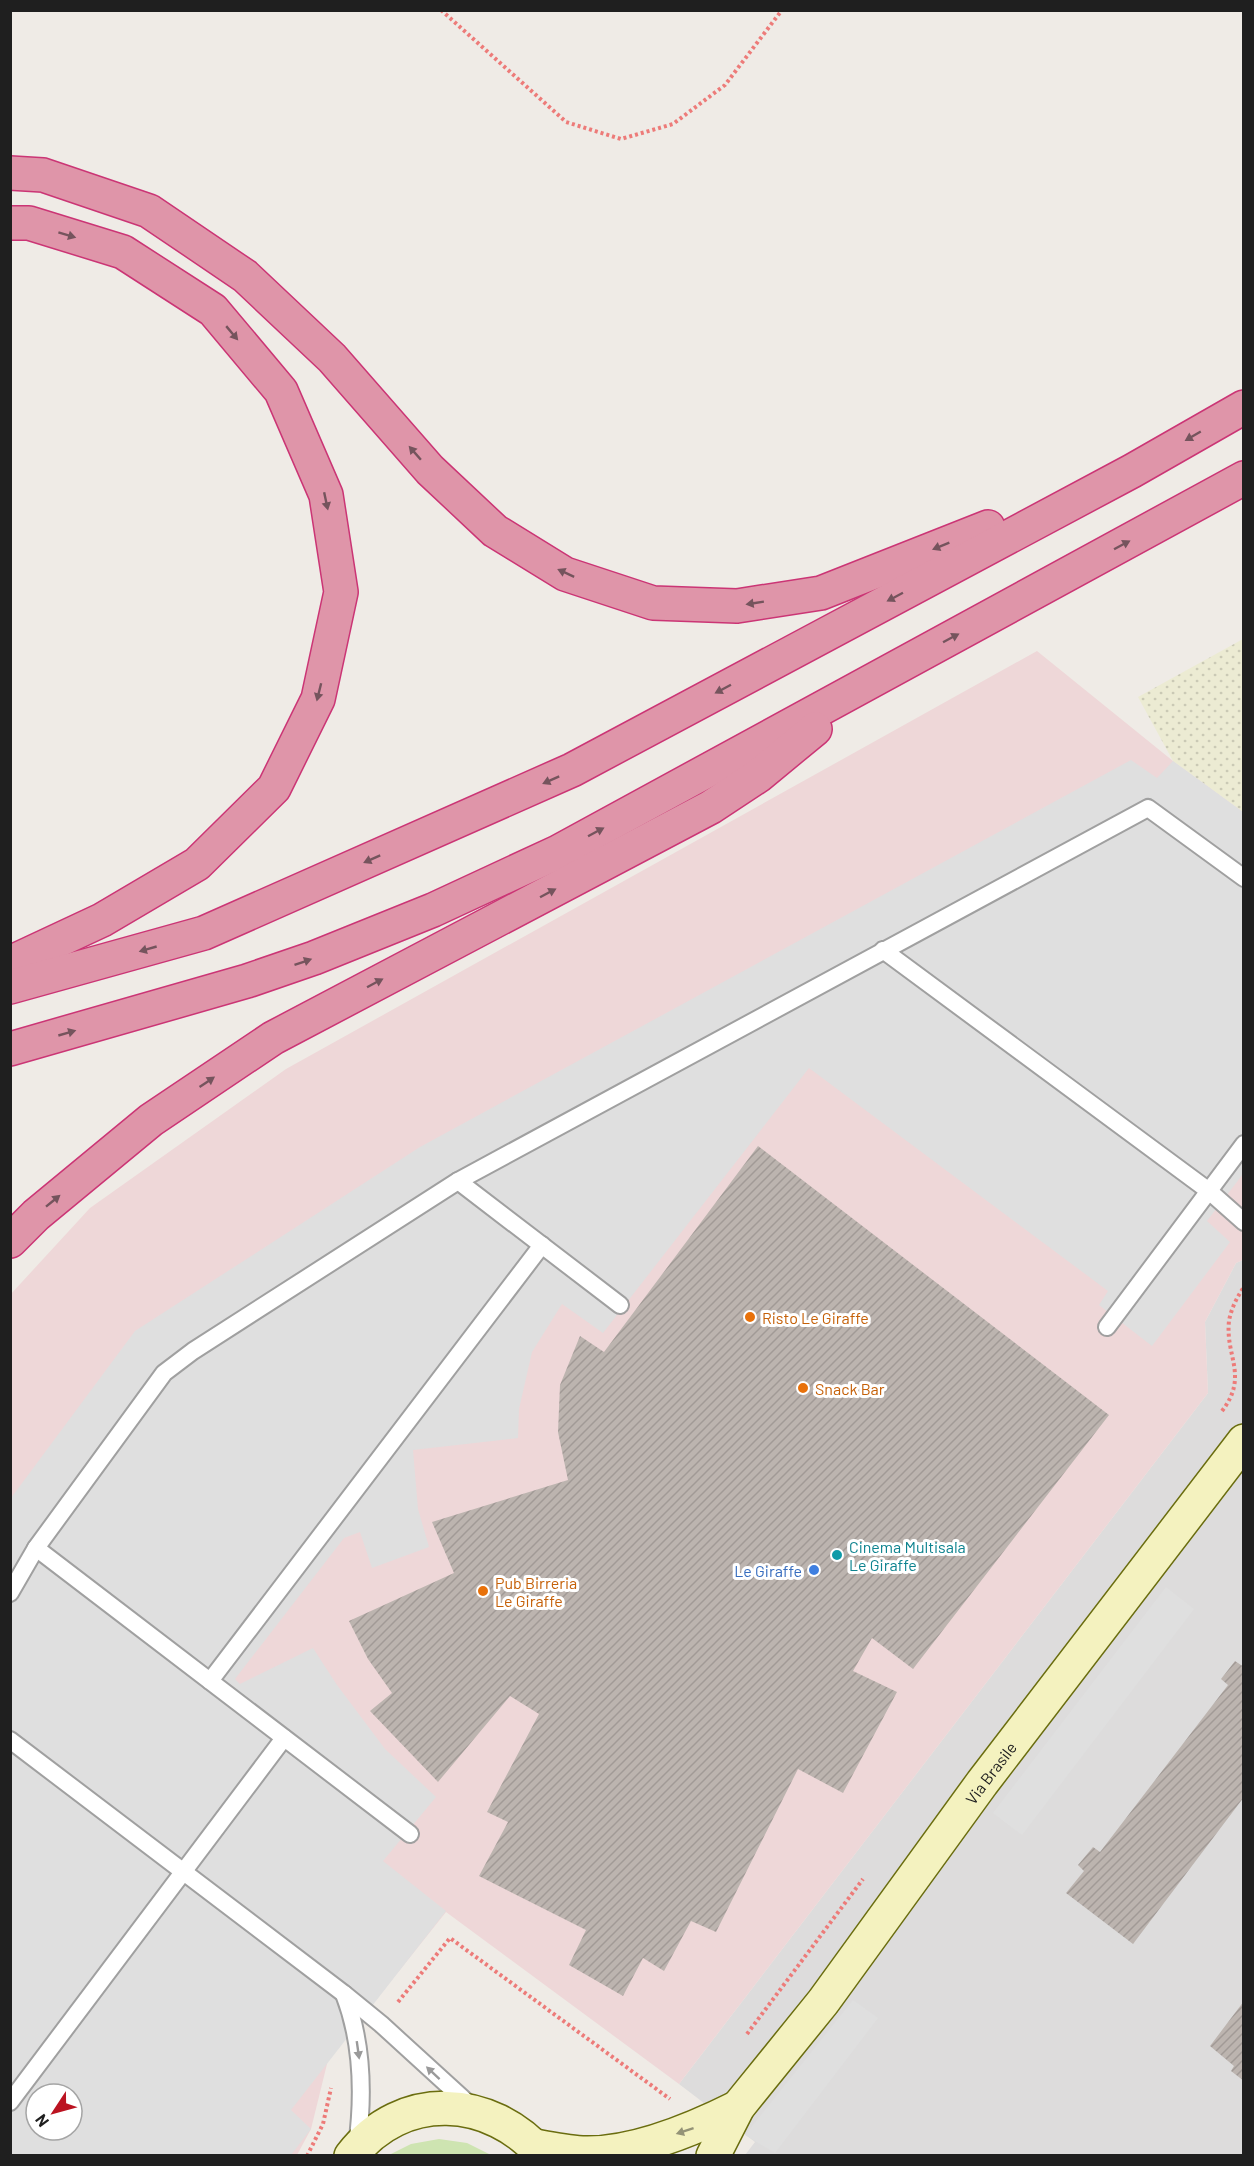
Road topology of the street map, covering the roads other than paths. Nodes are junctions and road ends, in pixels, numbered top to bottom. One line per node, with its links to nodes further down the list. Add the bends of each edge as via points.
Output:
1 (10, 173): 4 (highway, one-way to 1, via 821,593 737,606 653,603 565,574 495,531 430,470 332,358 245,276 149,211 43,175)
2 (10, 224): 9 (highway, one-way to 9, via 28,223 123,252 213,310 281,391 326,495 341,592 318,699 274,788 197,864 102,920)
3 (1244, 407): 4 (highway, one-way to 4)
4 (1132, 471): 10 (highway, one-way to 10, via 572,770 204,933)
5 (1244, 478): 6 (highway, one-way to 5)
6 (873, 680): 11 (highway, one-way to 6, via 247,981 433,910 558,852); 16 (highway, one-way to 6, via 151,1120 273,1038 711,807 758,776)
7 (1244, 878): 8 (lane, via 1148,808)
8 (883, 950): 13 (lane); 14 (lane)
9 (10, 963)
10 (10, 987)
11 (10, 1048)
12 (1244, 1144): 14 (lane)
13 (458, 1181): 17 (lane); 21 (lane, via 164,1373)
14 (1209, 1191): 15 (lane); 19 (lane)
15 (1244, 1222)
16 (10, 1241)
17 (543, 1245): 18 (lane); 23 (lane)
18 (620, 1305)
19 (1107, 1327)
20 (1244, 1441): 30 (street, Via Brasile, via 982,1783 823,2002)
21 (36, 1548): 22 (lane); 23 (lane)
22 (10, 1593)
23 (210, 1681): 24 (lane)
24 (284, 1738): 26 (lane); 27 (lane)
25 (10, 1740): 27 (lane)
26 (410, 1834)
27 (183, 1872): 28 (lane); 29 (lane)
28 (343, 1993): 31 (lane, one-way to 28); 32 (lane, one-way to 32, via 358,2053 361,2112)
29 (10, 2102)
30 (738, 2106): 33 (street, Via Brasile, one-way to 33, via 700,2126 625,2149); 34 (street, Via Brasile)
31 (477, 2111): 32 (street, via 453,2108 416,2112 389,2123); 33 (street, via 508,2124)
32 (354, 2152)
33 (553, 2152)
34 (713, 2156)

